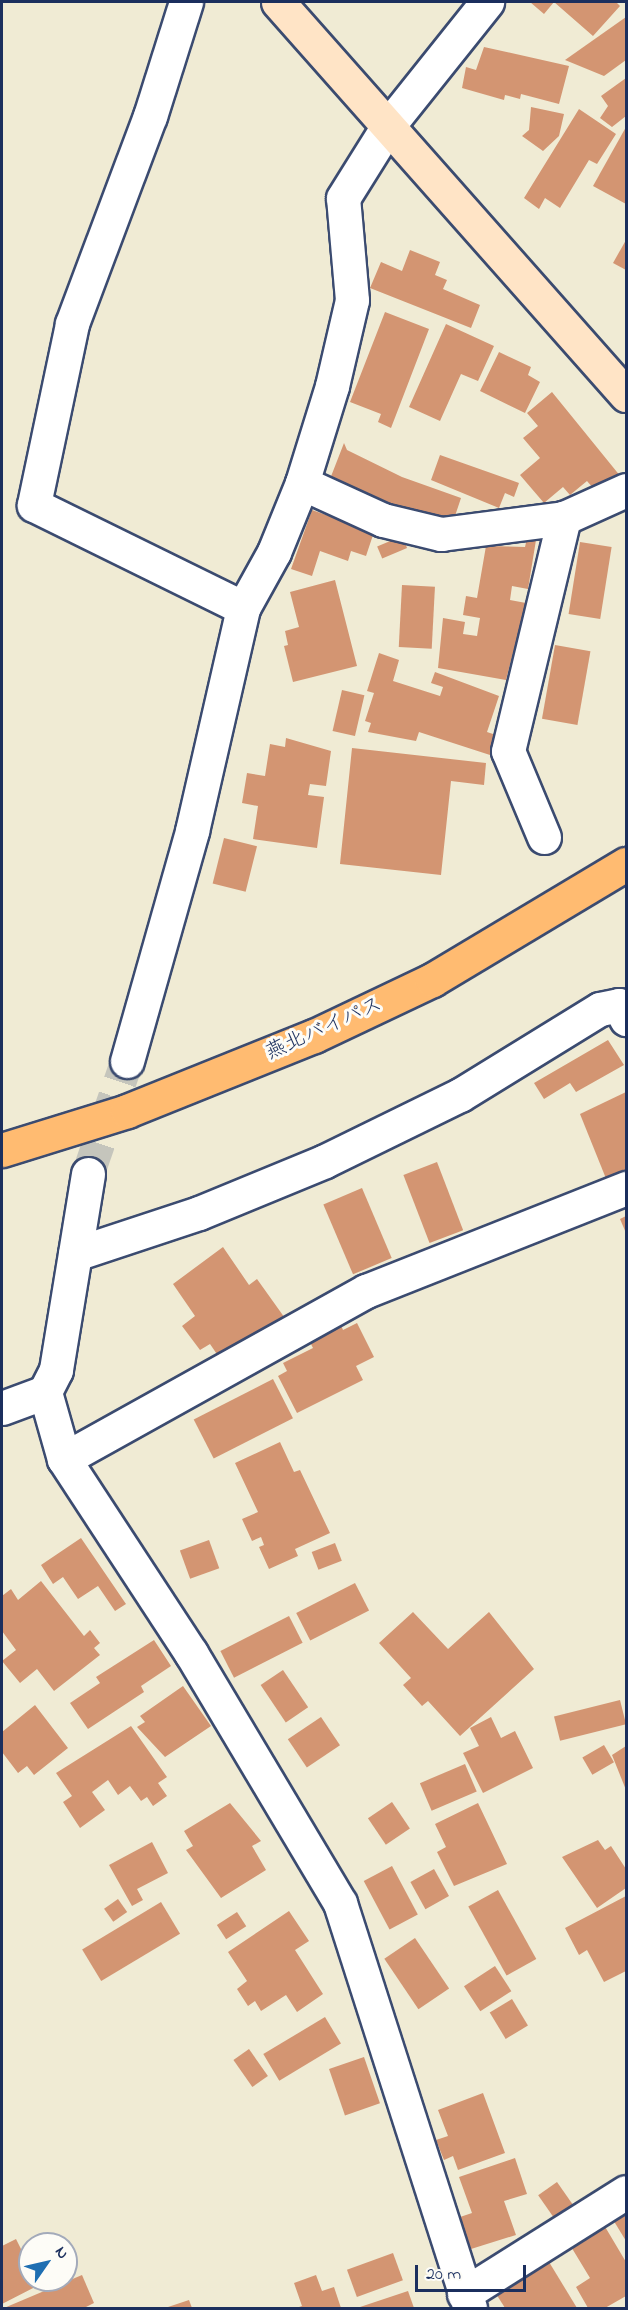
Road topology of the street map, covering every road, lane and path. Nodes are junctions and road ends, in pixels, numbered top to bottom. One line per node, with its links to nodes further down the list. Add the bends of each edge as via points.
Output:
1 (186, 2): 9 (street, via 150,116 72,324 34,505)
2 (278, 2): 4 (street)
3 (487, 2): 4 (street)
4 (388, 126): 5 (street); 6 (street, via 343,198 352,300)
5 (627, 395)
6 (302, 483): 8 (street, via 383,520 441,534); 9 (street, via 274,552)
7 (627, 490): 8 (street)
8 (564, 518): 10 (street, via 508,751)
9 (243, 609): 13 (street, via 192,831)
10 (544, 837)
11 (627, 864): 14 (highway, 燕北バイパス, via 432,980 314,1036 127,1111)
12 (627, 1019): 17 (street, via 619,1005 600,1009 460,1095 325,1161 199,1213)
13 (127, 1061)
14 (2, 1150)
15 (88, 1174): 17 (street)
16 (627, 1188): 20 (street, via 366,1291)
17 (75, 1254): 18 (street, via 56,1370)
18 (45, 1392): 19 (street); 20 (street)
19 (3, 1404)
20 (64, 1459): 22 (street, via 191,1653 340,1903)
21 (627, 2192): 22 (street)
22 (467, 2301)

